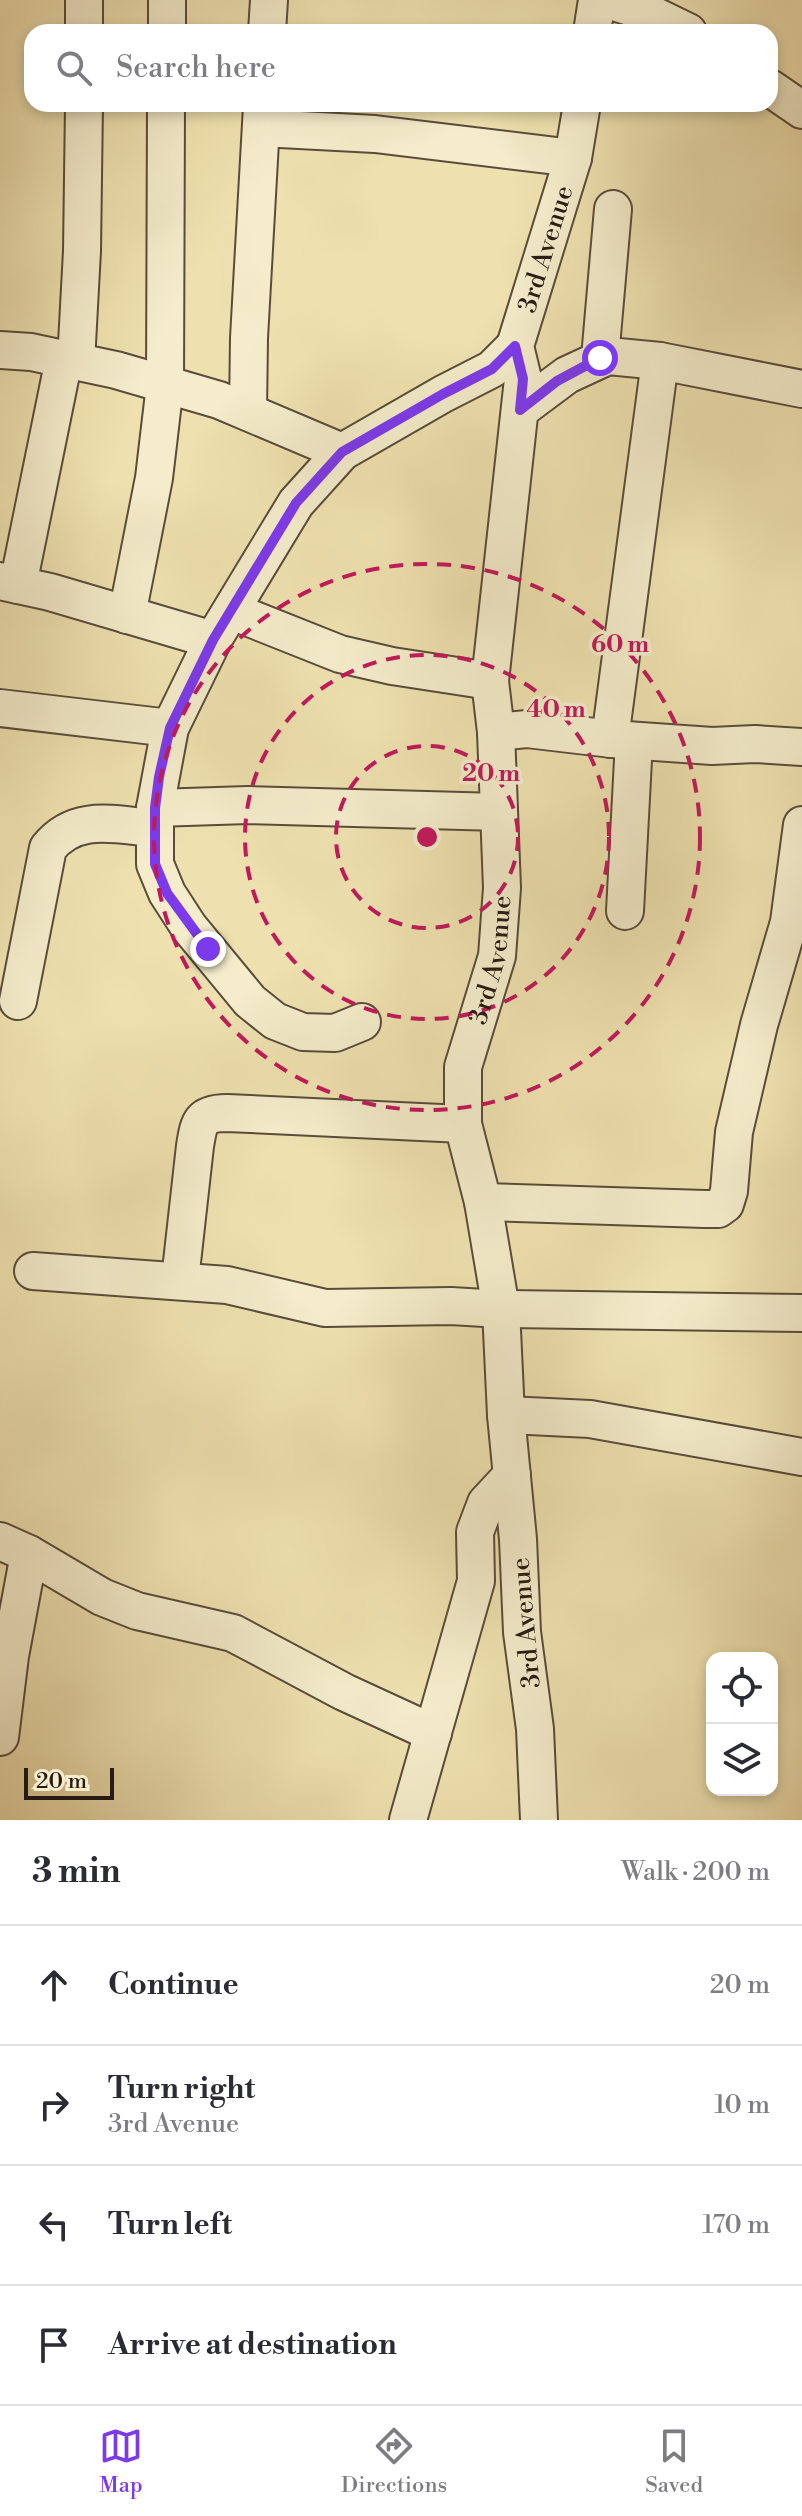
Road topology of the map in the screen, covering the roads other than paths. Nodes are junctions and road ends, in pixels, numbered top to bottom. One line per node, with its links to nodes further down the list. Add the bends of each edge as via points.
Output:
1 (84, 0): 6 (street)
2 (167, 0): 7 (street)
3 (269, 0): 8 (street)
4 (597, 0): 9 (street)
5 (608, 0): 10 (street)
6 (84, 24)
7 (167, 24)
8 (268, 24)
9 (593, 24)
10 (672, 24)
11 (778, 94): 12 (street)
12 (802, 110)
13 (84, 112): 22 (street, via 82,251)
14 (166, 112): 24 (street)
15 (581, 112): 17 (street, 3rd Avenue)
16 (261, 116): 17 (street); 27 (street)
17 (573, 158): 19 (street, 3rd Avenue)
18 (613, 209): 21 (street)
19 (515, 346): 26 (street, 3rd Avenue, via 523,379); 28 (street, via 492,369)
20 (0, 350): 22 (street)
21 (600, 358): 23 (street); 26 (street, via 557,381)
22 (70, 361): 24 (street); 29 (street)
23 (660, 361): 25 (street); 36 (street)
24 (165, 385): 27 (street); 30 (street, via 154,478)
25 (802, 389)
26 (520, 410): 32 (street, 3rd Avenue)
27 (248, 412): 28 (street)
28 (342, 452): 31 (street, via 296,503)
29 (9, 583): 30 (street)
30 (127, 615): 31 (street)
31 (222, 625): 32 (street, via 392,666); 34 (street)
32 (490, 681): 35 (street, 3rd Avenue)
33 (0, 708): 34 (street)
34 (170, 728): 39 (street)
35 (496, 732): 36 (street, via 527,729); 38 (street, 3rd Avenue)
36 (622, 740): 37 (street); 41 (street)
37 (802, 747)
38 (499, 812): 39 (street, via 248,805); 44 (street, 3rd Avenue, via 502,888 497,956 463,1067)
39 (155, 818): 42 (street, via 82,823 48,848); 43 (street, via 155,864 167,893 250,1001 275,1021 303,1032 335,1033)
40 (802, 825): 45 (street, via 789,922 734,1132 725,1204 705,1209)
41 (625, 911)
42 (18, 1001)
43 (362, 1022)
44 (463, 1124): 45 (street, 3rd Avenue); 47 (street, via 227,1113 204,1117 195,1146)
45 (483, 1202): 48 (street, 3rd Avenue)
46 (33, 1271): 47 (street)
47 (180, 1280): 48 (street, via 227,1285 325,1308)
48 (501, 1309): 49 (street); 50 (street, 3rd Avenue)
49 (802, 1313)
50 (506, 1415): 51 (street, via 590,1419); 52 (street, 3rd Avenue)
51 (802, 1457)
52 (512, 1475): 54 (street, via 486,1503 475,1532 476,1581); 57 (street, 3rd Avenue)
53 (14, 1547): 54 (street, via 137,1611 233,1633); 55 (street, via 10,1656)
54 (433, 1733): 56 (street)
55 (0, 1737)
56 (408, 1820)
57 (539, 1820)

